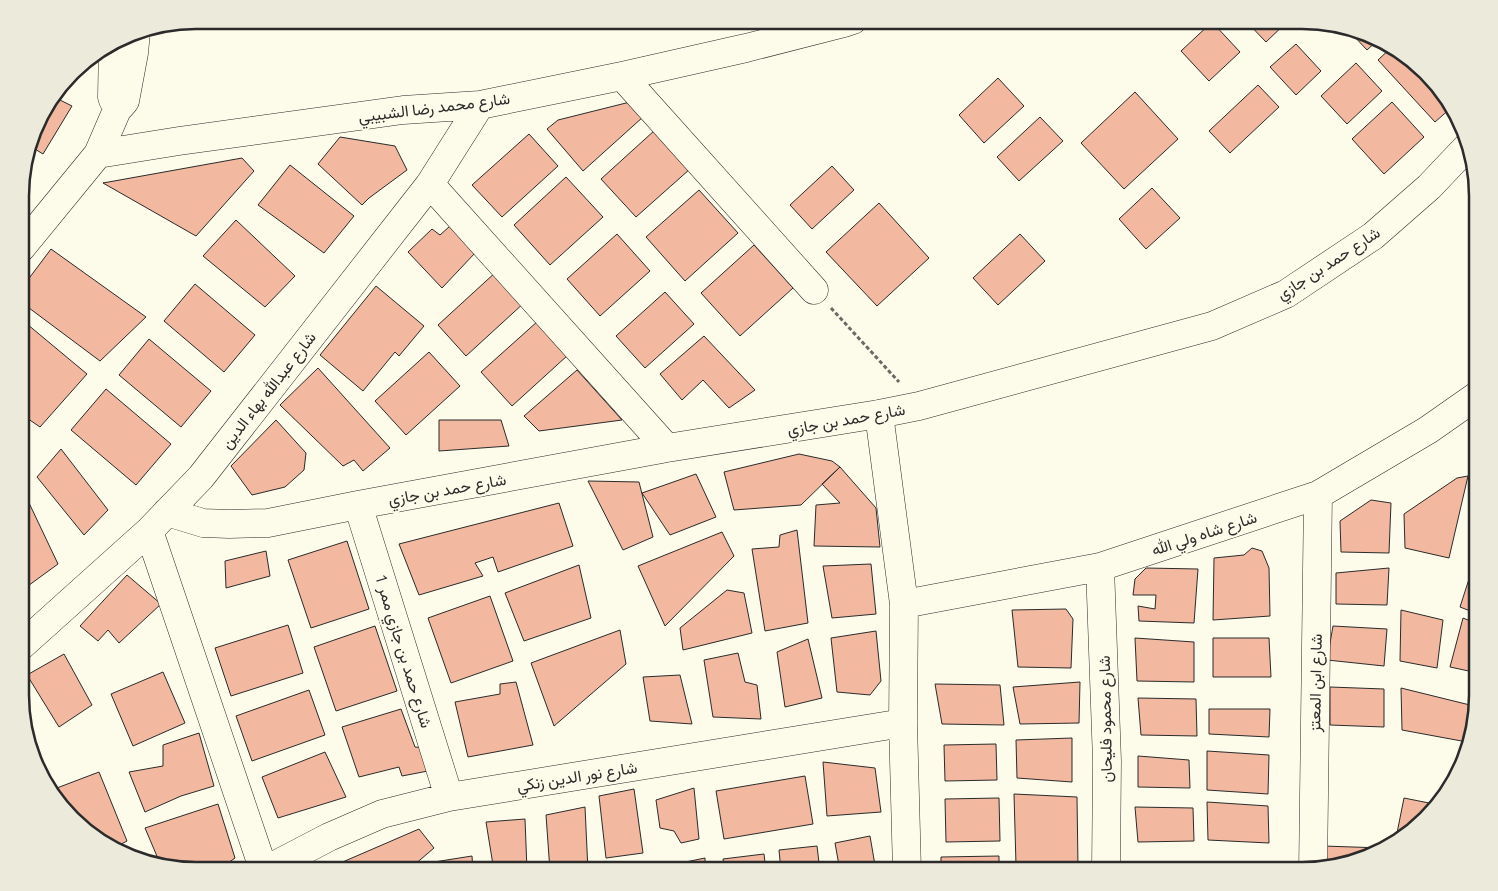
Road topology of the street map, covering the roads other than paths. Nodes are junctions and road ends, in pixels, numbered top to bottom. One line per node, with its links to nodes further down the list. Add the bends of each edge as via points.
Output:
1 (824, 29): 4 (street, شارع محمد رضا الشبيبي)
2 (135, 40): 6 (street, via 126,101)
3 (114, 51): 6 (street, via 112,97)
4 (622, 76): 5 (street, شارع محمد رضا الشبيبي); 11 (street)
5 (480, 105): 8 (street, شارع محمد رضا الشبيبي, via 393,111); 9 (street, شارع عبدالله بهاء الدين)
6 (117, 110): 8 (street)
7 (1463, 151): 13 (street, شارع حمد بن جازي, via 1373,236 1286,294 1212,326)
8 (98, 154): 10 (street)
9 (430, 184): 14 (street); 17 (street, شارع عبدالله بهاء الدين, via 201,477)
10 (29, 239)
11 (814, 290)
12 (1469, 401): 15 (street, شارع شاه ولي الله, via 1428,430)
13 (879, 414): 14 (street, شارع حمد بن جازي); 19 (street)
14 (667, 448): 16 (street, شارع حمد بن جازي)
15 (1318, 495): 18 (street, شارع شاه ولي الله); 27 (street, شارع ابن المعتز)
16 (358, 505): 17 (street, شارع حمد بن جازي, via 268,523); 22 (street, شارع حمد بن جازي ممر 1)
17 (158, 522): 20 (street, شارع عبدالله بهاء الدين); 23 (street)
18 (1100, 567): 19 (street, شارع شاه ولي الله); 26 (street, شارع محمود فليحان, via 1107,760)
19 (904, 604): 21 (street)
20 (29, 640)
21 (903, 724): 22 (street, شارع نور الدين زنكي); 25 (street)
22 (449, 797): 24 (street, شارع نور الدين زنكي, via 382,814)
23 (261, 862)
24 (282, 862)
25 (907, 862)
26 (1106, 862)
27 (1313, 862)

